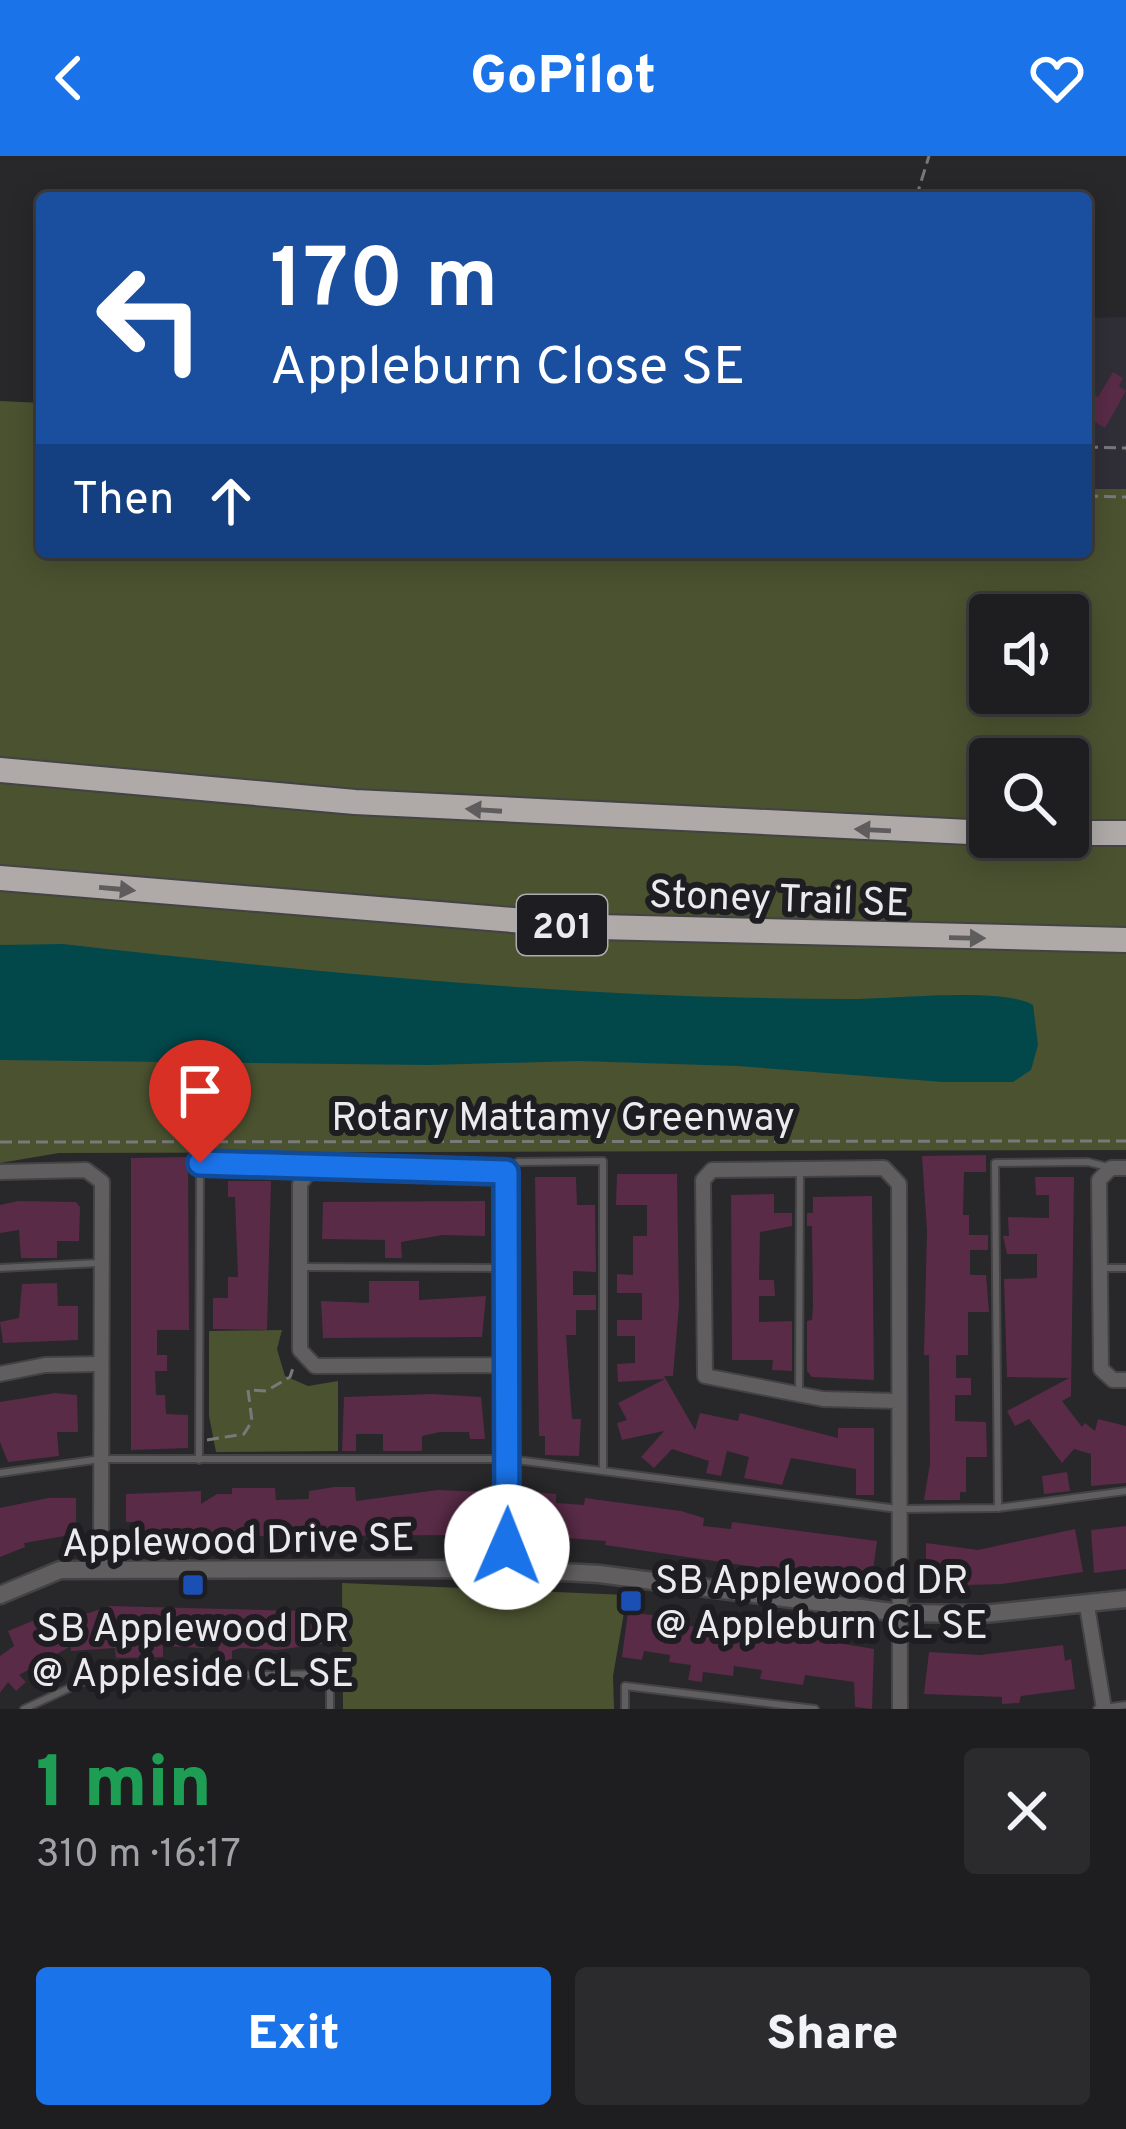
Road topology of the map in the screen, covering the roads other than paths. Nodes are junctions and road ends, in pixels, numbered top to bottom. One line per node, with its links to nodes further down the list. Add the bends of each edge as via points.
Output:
1 (0, 770): 2 (highway, Stoney Trail SE, one-way to 1, via 590,817)
2 (969, 831)
3 (1089, 832): 4 (highway)
4 (1125, 832)
5 (0, 878): 6 (highway, Stoney Trail SE / 201, one-way to 6, via 598,927)
6 (1126, 940)
7 (1119, 1168): 16 (street, via 1099,1180); 31 (lane, via 995,1162)
8 (310, 1170): 10 (street); 14 (street, via 299,1184); 26 (lane, via 289,1162 200,1163)
9 (800, 1170): 22 (lane); 22 (street, via 712,1170 704,1180 705,1376); 23 (street, via 884,1168 899,1184)
10 (502, 1171): 15 (street); 27 (lane, via 518,1162 603,1161)
11 (0, 1172): 12 (street, via 86,1170 102,1182)
12 (102, 1263): 13 (lane); 18 (street)
13 (0, 1268)
14 (300, 1268): 15 (lane); 19 (street, via 300,1350 315,1366)
15 (508, 1268): 19 (street)
16 (1100, 1268): 17 (lane); 21 (street, via 1101,1369)
17 (1126, 1268)
18 (101, 1364): 20 (street); 24 (street)
19 (507, 1365): 25 (street)
20 (0, 1374)
21 (1126, 1380)
22 (799, 1395): 23 (street)
23 (897, 1401): 30 (street)
24 (101, 1459): 26 (lane); 28 (lane); 33 (street)
25 (509, 1459): 26 (lane); 27 (lane); 32 (street)
26 (200, 1460)
27 (603, 1470): 30 (lane)
28 (0, 1473)
29 (1126, 1491): 31 (lane)
30 (898, 1508): 31 (lane); 37 (street)
31 (998, 1508)
32 (507, 1568): 33 (street, Applewood Drive SE); 37 (street, Applewood Drive SE)
33 (101, 1570): 34 (street, Applewood Drive SE, via 61,1570)
34 (0, 1595)
35 (1126, 1600): 36 (street, Applewood Drive SE)
36 (1087, 1606): 37 (street, Applewood Drive SE); 44 (street)
37 (900, 1613): 43 (street)
38 (1126, 1705): 44 (lane)
39 (24, 1709): 40 (lane, via 91,1678 317,1674 331,1683)
40 (331, 1709)
41 (625, 1709): 42 (lane, via 625,1686)
42 (815, 1709)
43 (900, 1709)
44 (1101, 1709)

